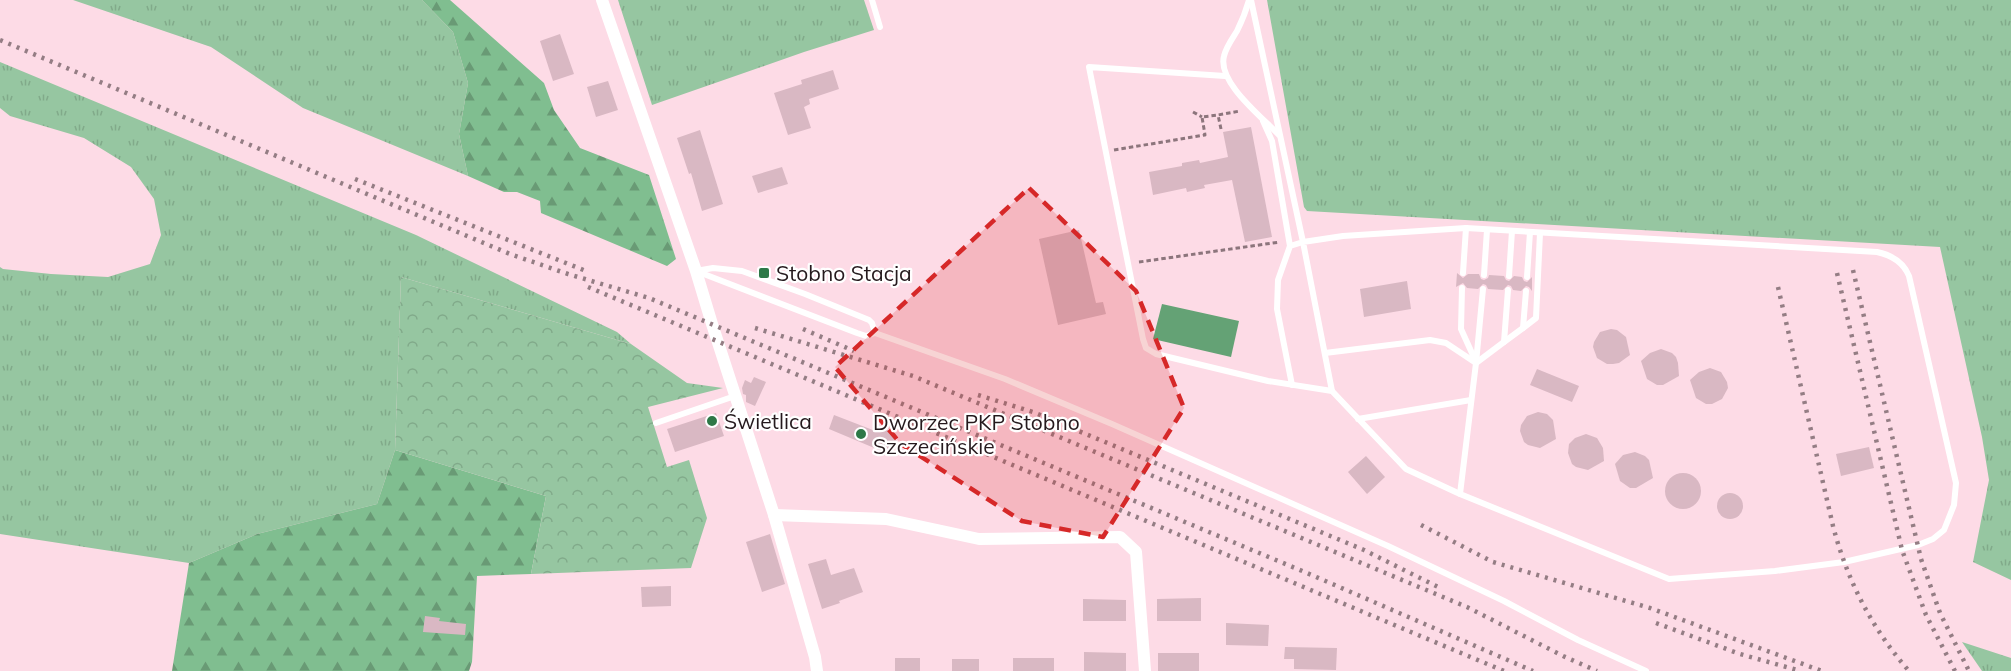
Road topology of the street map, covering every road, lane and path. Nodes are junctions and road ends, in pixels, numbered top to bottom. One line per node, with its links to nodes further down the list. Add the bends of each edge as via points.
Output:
1 (602, 0): 24 (street)
2 (872, 0): 4 (lane)
3 (1250, 0): 5 (lane, via 1224,55); 12 (lane)
4 (880, 27)
5 (1225, 76): 6 (lane); 13 (lane, via 1089,67)
6 (1256, 111): 12 (lane); 22 (lane, via 1272,141)
7 (1193, 112): 9 (path)
8 (1218, 115): 9 (path); 10 (path, via 1241,111); 11 (path)
9 (1202, 117): 13 (path, via 1205,135)
10 (1247, 117)
11 (1221, 129)
12 (1281, 136): 21 (lane)
13 (1106, 152): 23 (lane)
14 (1466, 228): 15 (lane); 21 (lane); 25 (lane)
15 (1487, 230): 16 (lane); 26 (lane)
16 (1512, 231): 17 (lane); 27 (lane)
17 (1530, 232): 19 (lane); 28 (lane)
18 (1279, 233): 20 (path)
19 (1540, 233): 33 (lane, via 1536,318); 44 (lane, via 1877,252 1899,261 1909,276 1951,459 1956,483 1954,505 1940,534 1902,550 1812,566 1669,579)
20 (1278, 242): 22 (path); 23 (path)
21 (1303, 242): 22 (lane); 36 (lane)
22 (1290, 246): 38 (lane, via 1278,280 1277,309)
23 (1128, 264): 38 (lane, via 1146,348 1156,354)
24 (696, 271): 34 (lane, via 856,333); 34 (lane, via 742,271 869,320); 40 (street)
25 (1463, 273)
26 (1484, 274)
27 (1509, 276)
28 (1527, 277)
29 (1462, 288): 37 (lane, via 1461,329)
30 (1483, 289): 37 (lane)
31 (1508, 290): 35 (lane)
32 (1526, 291): 33 (lane)
33 (1523, 328): 35 (lane)
34 (875, 333): 48 (lane, via 1005,379 1156,443 1388,546)
35 (1504, 342): 37 (lane)
36 (1325, 353): 37 (lane, via 1430,340 1446,344); 39 (lane)
37 (1476, 363): 41 (lane)
38 (1292, 385): 39 (lane)
39 (1332, 391): 42 (lane)
40 (735, 396): 43 (lane); 45 (street)
41 (1471, 400): 42 (lane); 44 (lane)
42 (1359, 419): 44 (lane, via 1406,469)
43 (656, 423)
44 (1460, 494)
45 (774, 514): 46 (street); 47 (street, via 886,519 979,539 1120,537 1136,552)
46 (817, 671)
47 (1145, 671)
48 (1646, 671)

